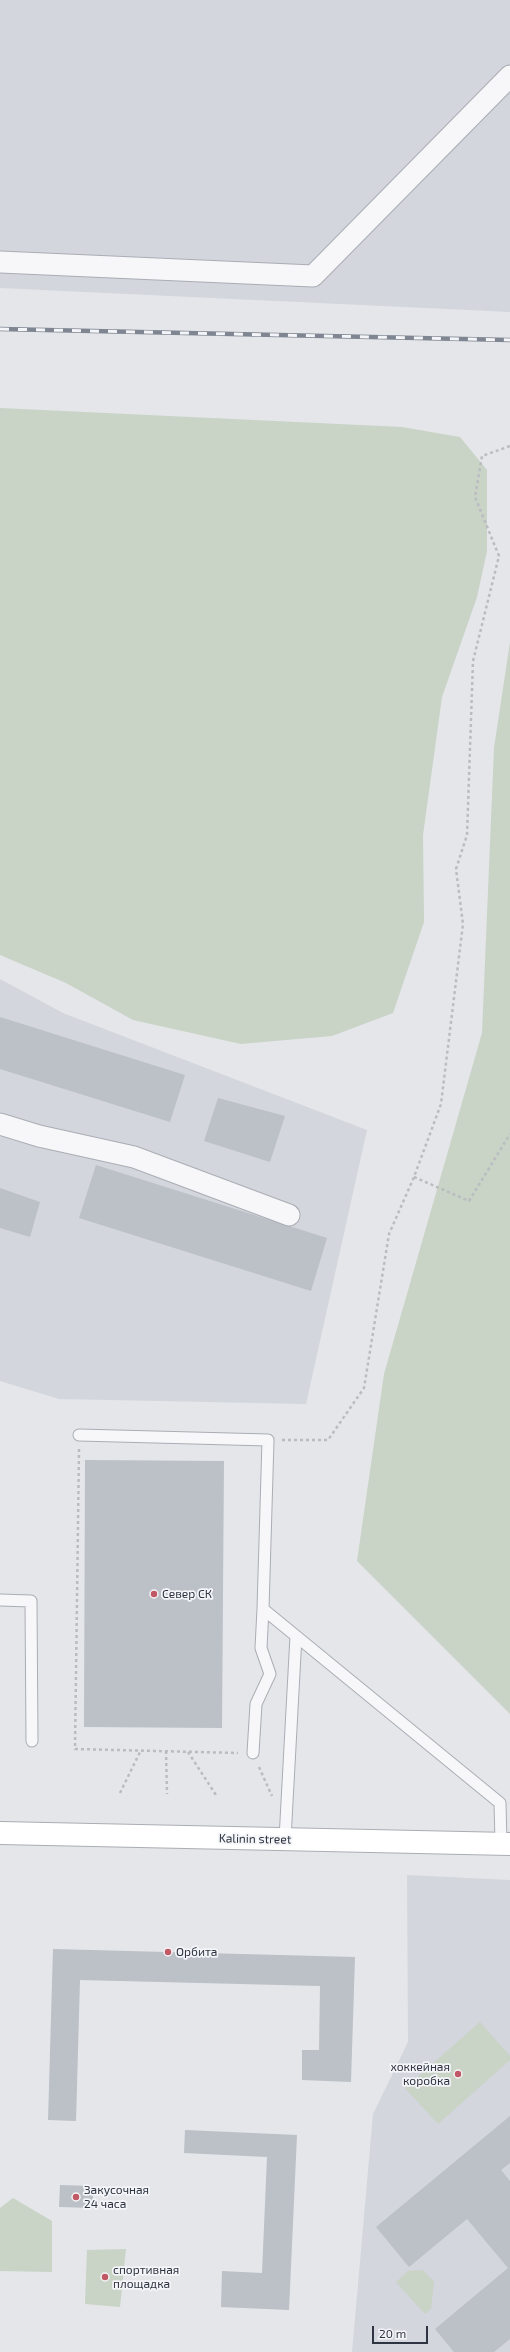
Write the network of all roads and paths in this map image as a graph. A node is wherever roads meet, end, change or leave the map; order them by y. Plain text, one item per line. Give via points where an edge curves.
1 (510, 76) edge
2 (0, 262) edge
3 (510, 446) edge
4 (0, 1124) edge
5 (510, 1134) edge
6 (414, 1177) junction
7 (289, 1215) dead end
8 (79, 1435) joint
9 (268, 1440) junction
10 (0, 1600) edge
11 (264, 1609) junction
12 (296, 1636) junction
13 (32, 1741) dead end
14 (141, 1750) junction
15 (166, 1751) junction
16 (188, 1752) junction
17 (253, 1753) junction
18 (120, 1793) dead end
19 (167, 1794) dead end
20 (216, 1795) dead end
21 (272, 1796) dead end
22 (0, 1833) edge
23 (285, 1839) junction
24 (506, 1843) edge

1 - 2 street via 313,276
3 - 6 path via 482,456 475,497 499,556 473,661 466,835 456,869 463,924 440,1104
4 - 7 street via 39,1136 134,1157
5 - 6 path via 470,1202
6 - 9 path via 389,1234 364,1388 328,1440
8 - 9 lane
8 - 14 path via 75,1749
9 - 11 lane
10 - 13 lane via 31,1601
11 - 12 lane
11 - 17 lane via 260,1648 270,1674 256,1704
12 - 23 lane
12 - 24 lane via 500,1803
14 - 15 path
14 - 18 path
15 - 16 path
15 - 19 path
16 - 17 path
16 - 20 path
17 - 21 path
22 - 23 main road, Kalinin street
23 - 24 main road, Kalinin street

